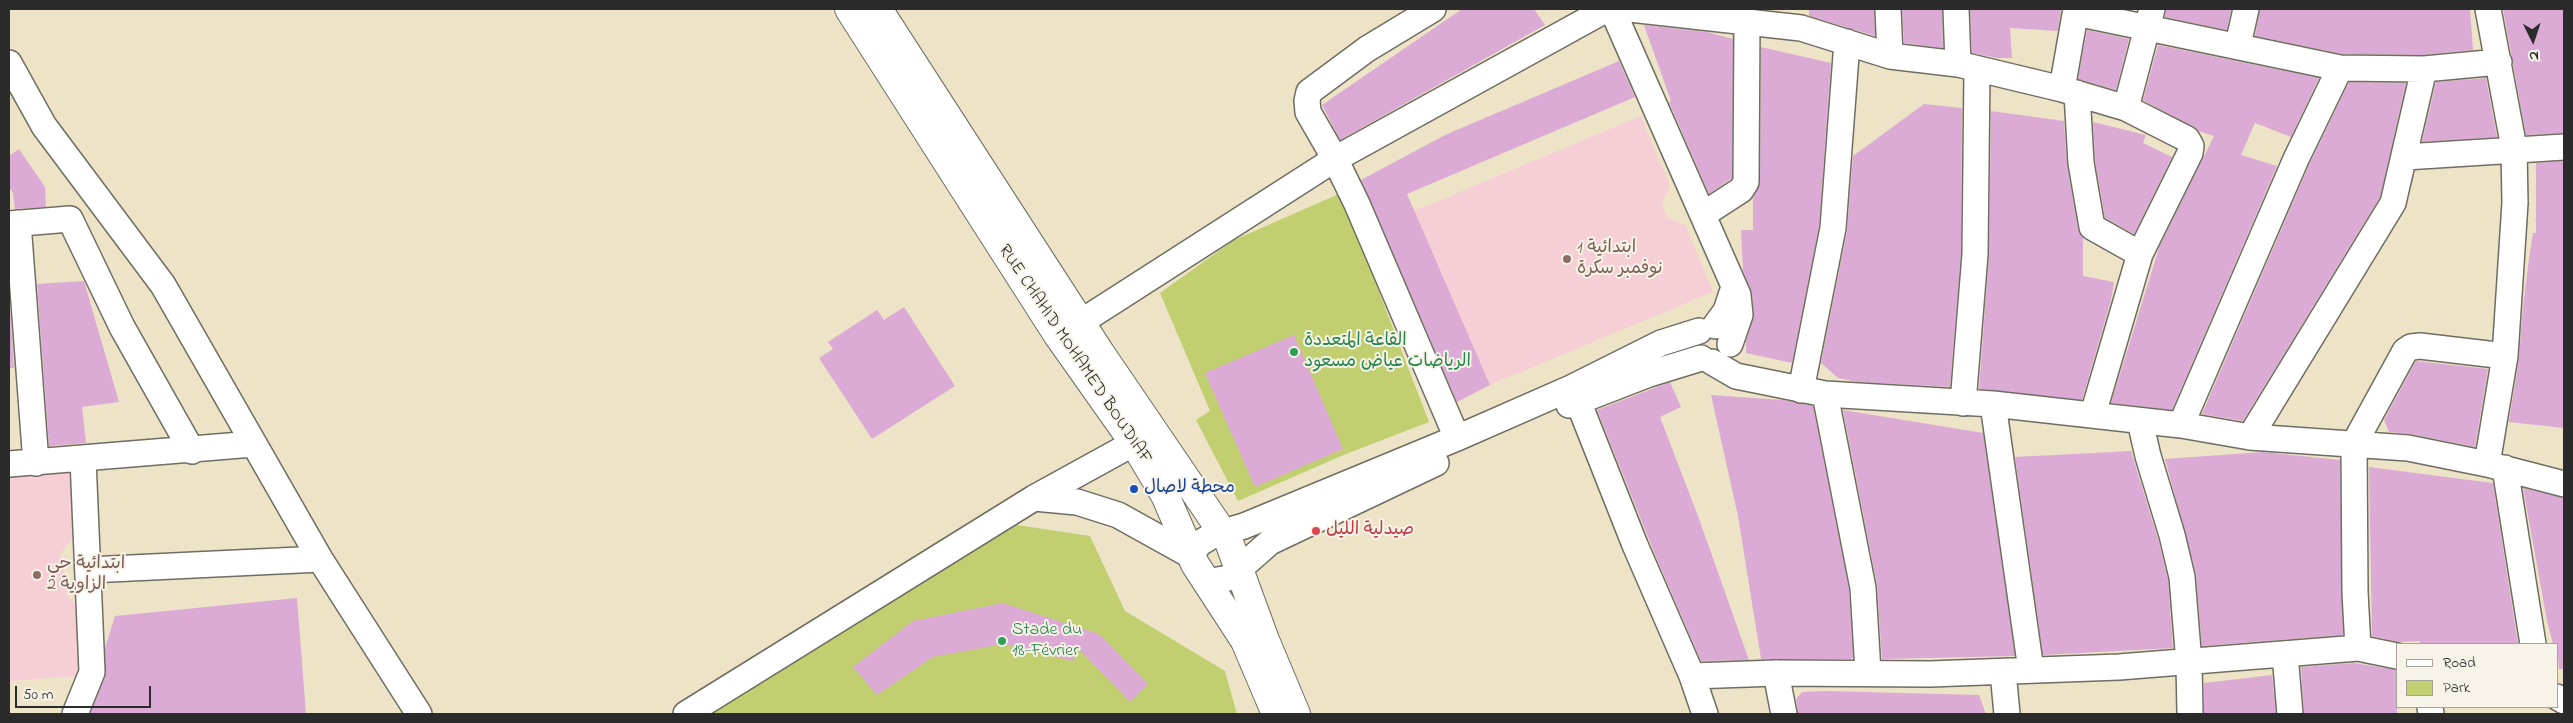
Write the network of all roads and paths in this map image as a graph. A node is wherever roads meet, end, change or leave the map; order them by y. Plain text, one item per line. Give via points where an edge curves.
1 (849, 9) edge
2 (878, 9) edge
3 (1433, 9) edge
4 (1607, 9) edge
5 (1612, 9) edge
6 (1630, 9) edge
7 (1888, 9) edge
8 (1956, 9) edge
9 (2246, 9) edge
10 (2488, 9) edge
11 (2076, 11) edge
12 (1801, 18) edge
13 (2149, 18) edge
14 (1747, 22) junction
15 (1847, 42) junction
16 (2238, 45) junction
17 (1890, 56) junction
18 (2499, 62) junction
19 (9, 63) edge
20 (1967, 67) junction
21 (2340, 68) junction
22 (2424, 69) junction
23 (2070, 91) junction
24 (2126, 108) junction
25 (2564, 146) edge
26 (2514, 148) junction
27 (2405, 157) junction
28 (1335, 159) junction
29 (88, 186) junction
30 (1704, 214) junction
31 (70, 219) junction
32 (13, 223) edge
33 (2140, 254) junction
34 (1081, 322) junction
35 (1715, 345) junction
36 (2505, 356) junction
37 (1813, 392) junction
38 (1578, 401) junction
39 (1963, 403) junction
40 (1993, 404) junction
41 (2093, 414) junction
42 (2140, 421) junction
43 (2181, 425) junction
44 (2250, 437) junction
45 (1457, 438) junction
46 (1134, 442) junction
47 (253, 444) junction
48 (2354, 444) junction
49 (192, 450) junction
50 (83, 459) junction
51 (36, 463) junction
52 (9, 464) edge
53 (2496, 466) junction
54 (2564, 484) edge
55 (1034, 498) junction
56 (1222, 532) junction
57 (1190, 555) junction
58 (320, 559) junction
59 (89, 570) junction
60 (1241, 570) junction
61 (1206, 582) junction
62 (2533, 643) edge
63 (2358, 648) junction
64 (2286, 654) junction
65 (2396, 656) edge
66 (2189, 663) junction
67 (2031, 670) junction
68 (1868, 672) junction
69 (2003, 672) junction
70 (1776, 673) junction
71 (1692, 676) junction
72 (75, 714) edge
73 (419, 714) edge
74 (686, 714) edge
75 (1276, 714) edge
76 (1296, 714) edge
77 (1705, 714) edge
78 (1784, 714) edge
79 (2007, 714) edge
80 (2190, 714) edge
81 (2290, 714) edge

1 - 46 main road, RUE CHAHID MOHAMED BOUDIAF via 1057,334
2 - 34 main road, RUE CHAHID MOHAMED BOUDIAF
3 - 28 street via 1367,49 1309,92 1308,109
4 - 28 street
5 - 30 street
6 - 14 street
7 - 17 street
8 - 20 street
9 - 16 street
10 - 18 street
11 - 13 street
11 - 23 street
12 - 14 street
12 - 15 street
13 - 16 street
13 - 24 street
14 - 30 street via 1746,182 1741,190
15 - 17 street
15 - 37 street via 1833,228
16 - 21 street
17 - 20 street
18 - 22 street
18 - 26 street
19 - 29 street via 44,126
20 - 23 street
20 - 39 street via 1975,254
21 - 22 street
21 - 43 street via 2296,159
22 - 27 street
23 - 24 street
23 - 33 street via 2092,227
24 - 33 street via 2185,137 2191,146
25 - 26 street
26 - 27 street
26 - 36 street via 2515,203
27 - 44 street via 2393,203
28 - 34 street
28 - 45 street
29 - 31 street
29 - 47 street via 163,286
30 - 35 street via 1740,305 1740,315
31 - 32 street
31 - 49 street via 122,327
32 - 51 street
33 - 41 street
34 - 56 main road, RUE CHAHID MOHAMED BOUDIAF
35 - 37 street via 1736,376
35 - 38 street
35 - 45 street via 1661,343 1571,388
36 - 48 street via 2411,347 2405,351
36 - 53 street
37 - 39 street
37 - 68 street via 1863,588
38 - 60 street via 1462,451 1270,542 1259,549
38 - 71 street
39 - 40 street
40 - 41 street
40 - 67 street
41 - 42 street
42 - 43 street
42 - 66 street via 2177,551
43 - 44 street
44 - 48 street
45 - 56 street via 1244,526
46 - 55 street
46 - 57 main road, RUE CHAHID MOHAMED BOUDIAF via 1169,502
47 - 49 street
47 - 58 street
48 - 53 street via 2408,448
48 - 63 street via 2354,592
49 - 50 street
50 - 51 street
50 - 59 street
51 - 52 street
53 - 54 street
53 - 62 street
55 - 57 street via 1077,502 1105,510 1138,524
55 - 74 street
56 - 57 street via 1206,538
56 - 60 main road, RUE CHAHID MOHAMED BOUDIAF
57 - 61 main road, RUE CHAHID MOHAMED BOUDIAF
58 - 59 street
58 - 73 street
59 - 72 street via 92,672
60 - 61 street via 1229,578
60 - 76 main road, RUE CHAHID MOHAMED BOUDIAF
61 - 75 main road, RUE CHAHID MOHAMED BOUDIAF via 1245,641
63 - 64 street
63 - 65 street
64 - 66 street
64 - 81 street
66 - 67 street
66 - 80 street
67 - 69 street
68 - 69 street
68 - 70 street
69 - 79 street
70 - 71 street
70 - 78 street
71 - 77 street

